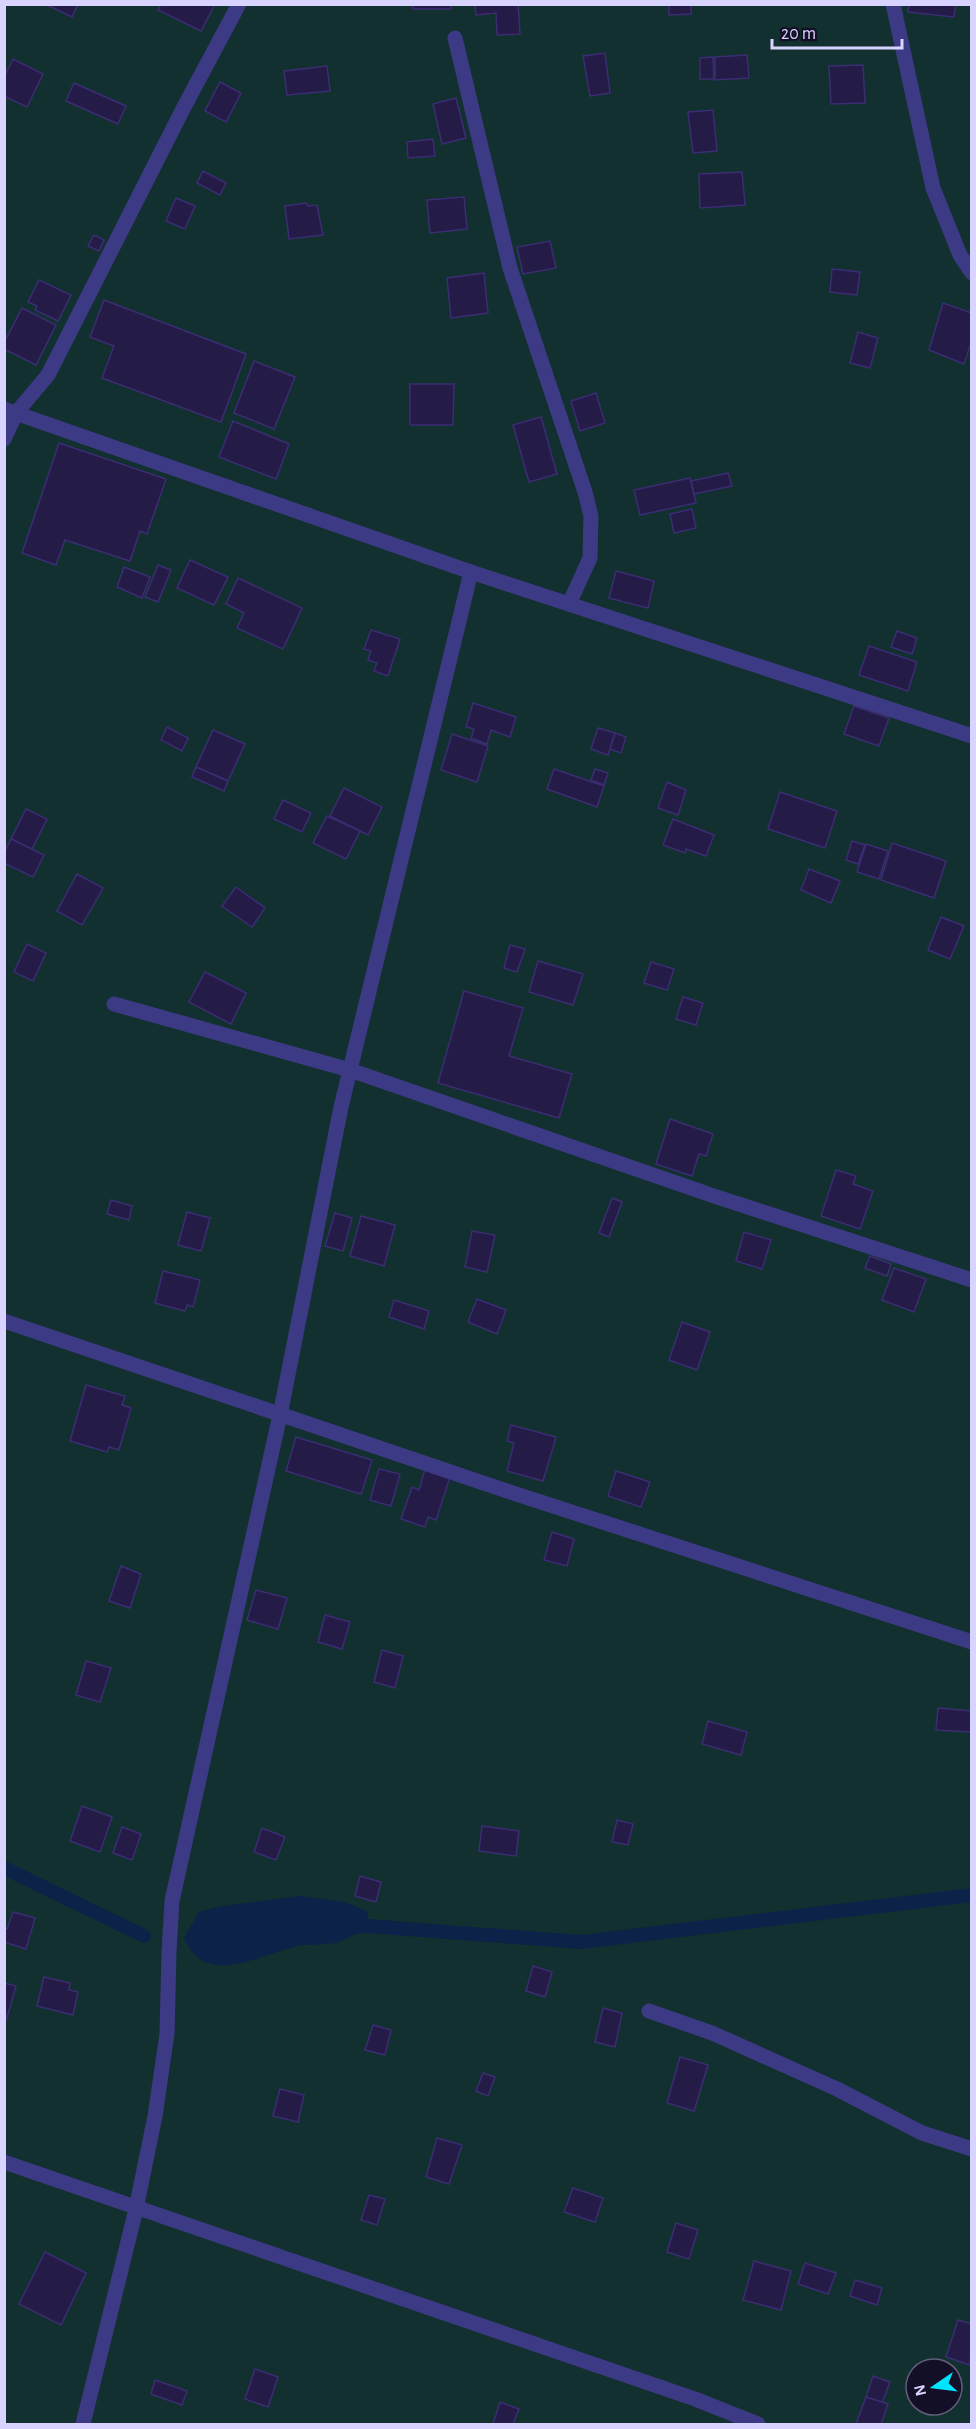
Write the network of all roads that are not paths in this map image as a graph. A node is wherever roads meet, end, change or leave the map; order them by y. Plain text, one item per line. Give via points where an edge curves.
1 (239, 4) edge
2 (893, 4) edge
3 (455, 39) dead end
4 (972, 273) edge
5 (10, 411) edge
6 (4, 439) edge
7 (471, 572) junction
8 (569, 604) junction
9 (972, 736) edge
10 (114, 1004) dead end
11 (350, 1070) junction
12 (972, 1280) edge
13 (4, 1321) edge
14 (280, 1415) junction
15 (972, 1641) edge
16 (649, 2011) dead end
17 (972, 2149) edge
18 (4, 2162) edge
19 (136, 2209) junction
20 (83, 2424) edge
21 (758, 2424) edge

1 - 5 lane via 48,375
2 - 4 lane via 933,188 960,255
3 - 8 lane via 510,268 591,516 590,558
5 - 6 lane
5 - 7 lane
7 - 8 lane
7 - 11 lane
8 - 9 lane
10 - 11 lane
11 - 12 lane
11 - 14 lane
13 - 14 lane
14 - 15 lane
14 - 19 lane via 172,1901 167,2034
16 - 17 lane via 722,2038 837,2089 922,2133
18 - 19 lane
19 - 20 lane
19 - 21 lane

